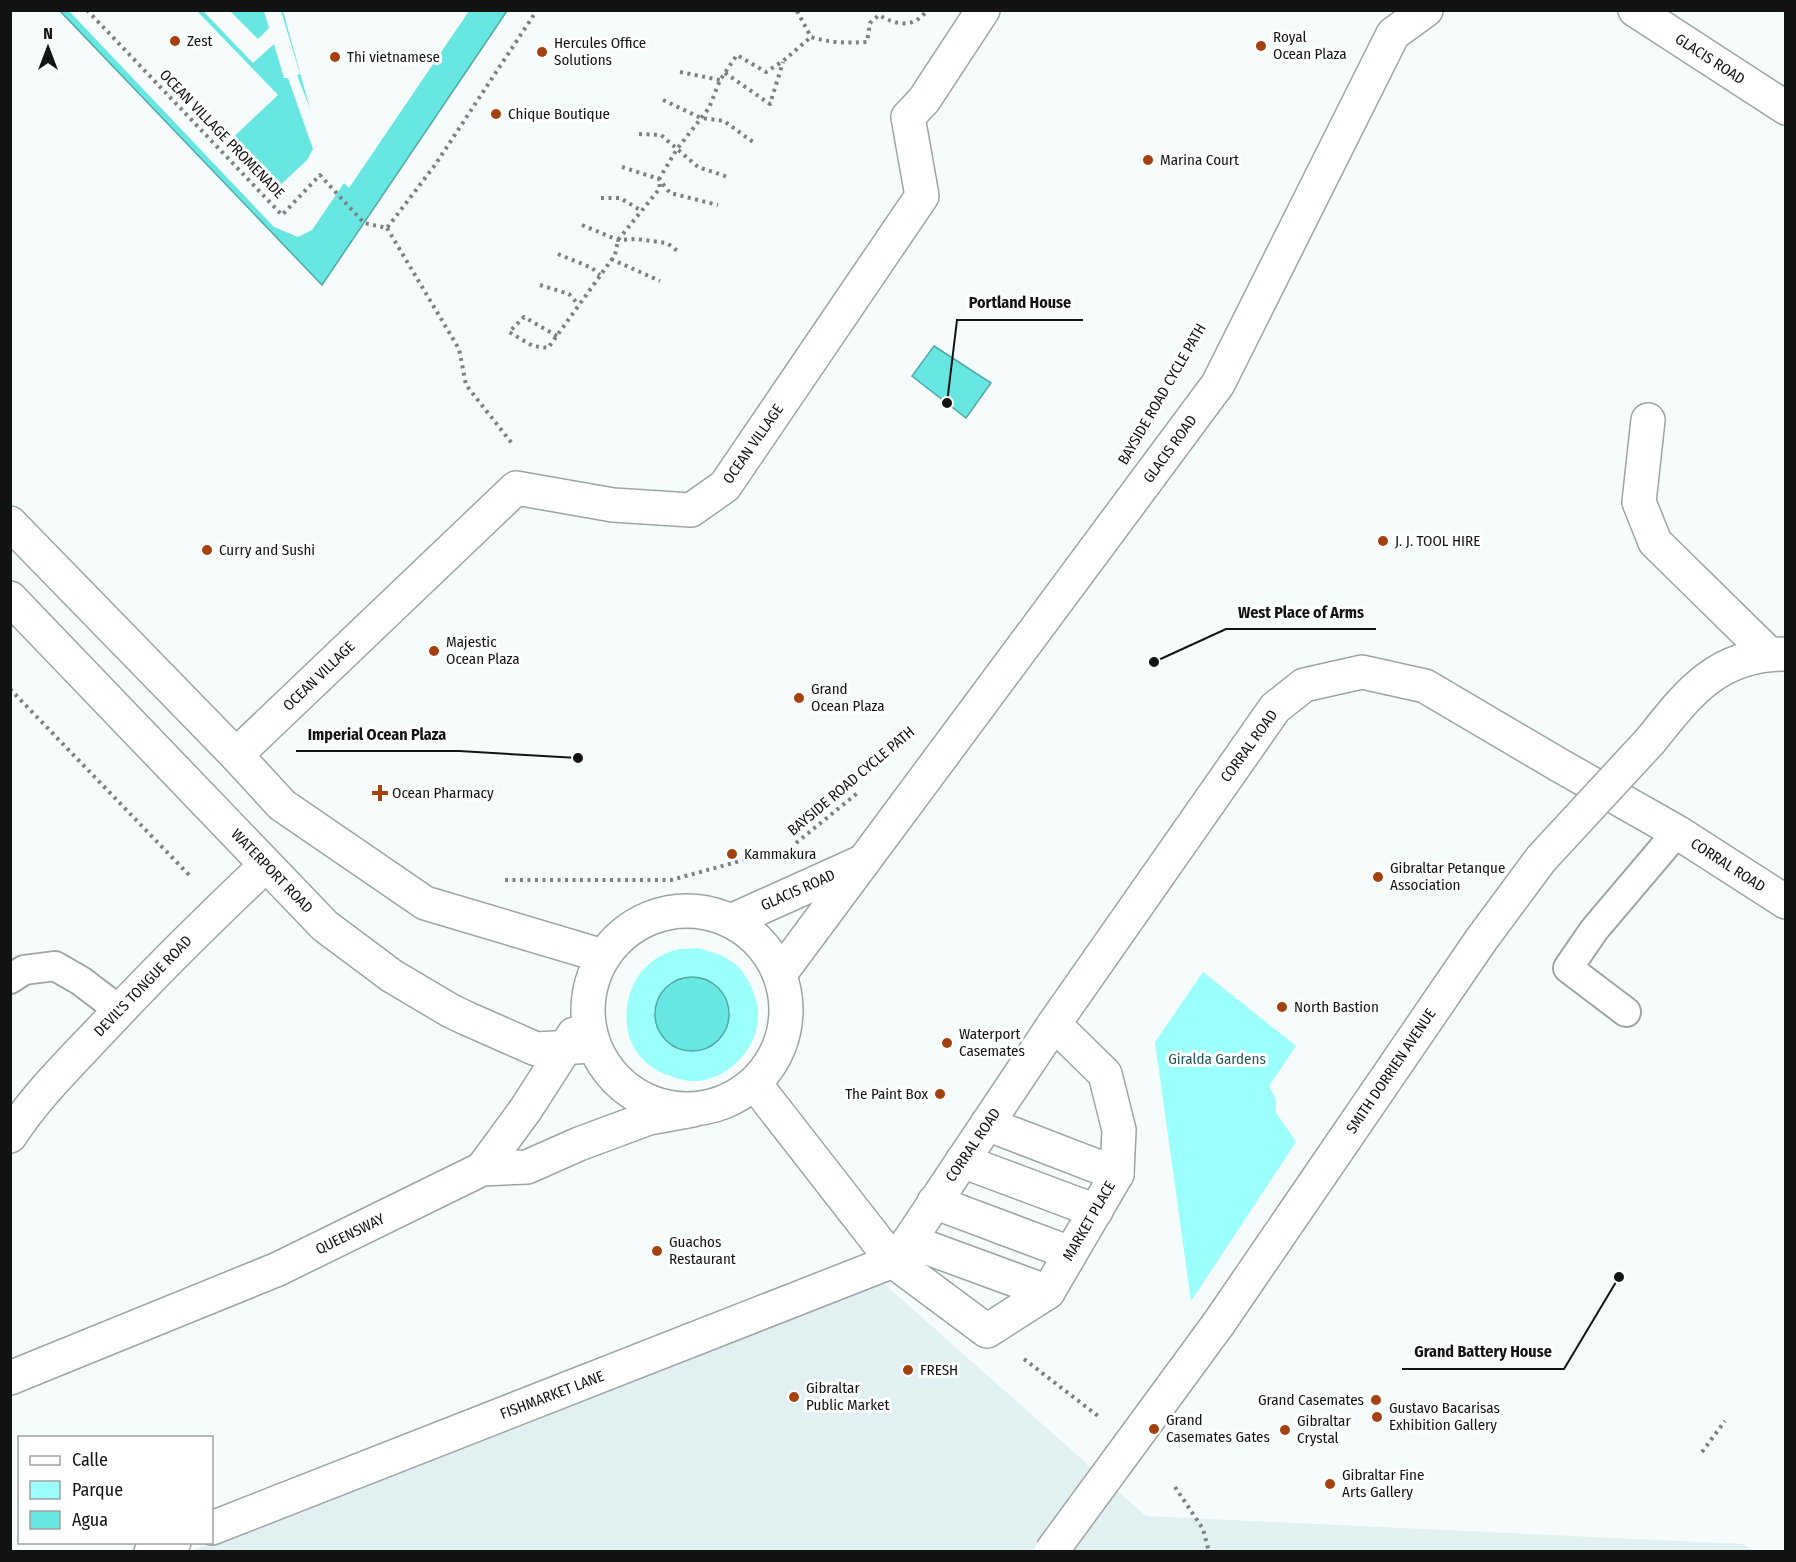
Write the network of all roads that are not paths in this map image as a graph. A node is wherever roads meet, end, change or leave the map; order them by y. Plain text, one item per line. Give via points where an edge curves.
1 (983, 10) edge
2 (1426, 10) edge
3 (1635, 10) edge
4 (1785, 108) edge
5 (1648, 420) dead end
6 (10, 523) edge
7 (10, 598) edge
8 (1777, 654) edge
9 (236, 755) junction
10 (1677, 832) junction
11 (866, 860) junction
12 (266, 865) junction
13 (1785, 902) edge
14 (731, 921) junction
15 (603, 956) junction
16 (780, 974) junction
17 (10, 979) edge
18 (119, 1010) junction
19 (1626, 1012) dead end
20 (1054, 1024) junction
21 (582, 1037) junction
22 (755, 1084) junction
23 (693, 1110) junction
24 (18, 1124) edge
25 (987, 1124) junction
26 (962, 1161) junction
27 (10, 1162) edge
28 (482, 1169) junction
29 (1117, 1174) junction
30 (934, 1203) junction
31 (1096, 1212) junction
32 (901, 1251) junction
33 (1070, 1253) junction
34 (1048, 1292) junction
35 (10, 1378) edge
36 (213, 1528) edge
37 (169, 1544) edge
38 (151, 1551) edge
39 (1051, 1551) edge

1 - 9 street, OCEAN VILLAGE via 924,100 908,117 922,196 725,486 690,510 613,505 516,488
2 - 11 street, GLACIS ROAD via 1393,34 1218,384
3 - 4 street, GLACIS ROAD
5 - 8 street via 1640,502 1655,542
6 - 9 street
7 - 12 street, WATERPORT ROAD
8 - 39 street, SMITH DORRIEN AVENUE, bridge via 1736,662 1705,679 1541,859 1481,940 1219,1323
9 - 15 street via 282,805 425,903
10 - 13 street, CORRAL ROAD
10 - 19 lane via 1594,930 1568,968
10 - 20 street, CORRAL ROAD via 1425,686 1362,672 1304,685 1275,708
11 - 14 street, GLACIS ROAD
11 - 16 street, GLACIS ROAD
12 - 18 street, DEVIL'S TONGUE ROAD
12 - 21 street, WATERPORT ROAD via 325,926 392,976 451,1011 536,1049
14 - 15 street via 703,912 675,912 647,919 622,934
14 - 16 street via 752,934
15 - 21 street via 590,984
16 - 22 street via 787,1003 785,1033 773,1061
17 - 18 lane via 24,970 55,966
18 - 24 street, DEVIL'S TONGUE ROAD
20 - 25 street, CORRAL ROAD
20 - 29 street, MARKET PLACE via 1105,1074 1119,1130
21 - 23 street via 616,1082 651,1104
21 - 28 street
22 - 23 street via 726,1103
22 - 32 street
23 - 28 street, QUEENSWAY via 649,1118 527,1167
24 - 27 street, DEVIL'S TONGUE ROAD
25 - 26 street, CORRAL ROAD
25 - 29 street
26 - 30 street, CORRAL ROAD
26 - 31 street
28 - 35 street, QUEENSWAY via 278,1269
29 - 31 street, MARKET PLACE
30 - 32 street, CORRAL ROAD
30 - 33 street
31 - 33 street, MARKET PLACE
32 - 34 street
32 - 34 street, MARKET PLACE via 987,1331
32 - 36 street, FISHMARKET LANE
33 - 34 street, MARKET PLACE
37 - 38 street

